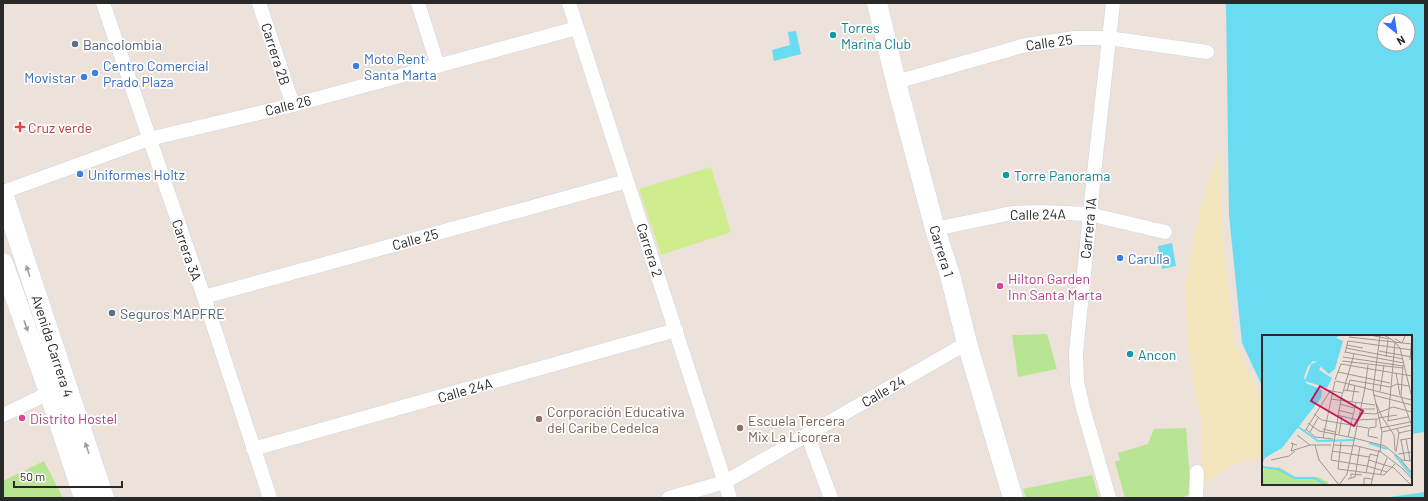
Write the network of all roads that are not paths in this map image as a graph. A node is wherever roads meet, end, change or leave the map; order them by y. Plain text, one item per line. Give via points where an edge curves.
1 (103, 3) edge
2 (259, 3) edge
3 (418, 3) edge
4 (569, 3) edge
5 (877, 3) edge
6 (1113, 3) edge
7 (577, 28) junction
8 (1108, 38) junction
9 (1207, 52) dead end
10 (438, 66) junction
11 (896, 82) junction
12 (293, 105) junction
13 (149, 139) junction
14 (627, 181) junction
15 (3, 193) edge
16 (1089, 214) junction
17 (935, 229) junction
18 (1165, 232) dead end
19 (3, 263) edge
20 (204, 297) junction
21 (676, 330) junction
22 (967, 343) junction
23 (58, 388) junction
24 (3, 415) edge
25 (807, 434) junction
26 (254, 450) junction
27 (1197, 472) dead end
28 (725, 482) junction
29 (84, 498) edge
30 (104, 498) edge
31 (270, 498) edge
32 (669, 498) edge
33 (730, 498) edge
34 (830, 498) edge
35 (1014, 498) edge
36 (1109, 498) edge
37 (1196, 498) edge

1 - 13 street, Carrera 3A
2 - 12 street, Carrera 2B
3 - 10 street
4 - 7 street, Carrera 2
5 - 11 main road, Carrera 1
6 - 8 street, Carrera 1A
7 - 10 street, Calle 26
7 - 14 street, Carrera 2
8 - 9 street, Calle 25
8 - 11 street, Calle 25 via 1075,38 1026,45
8 - 16 street, Carrera 1A
10 - 12 street, Calle 26
11 - 17 main road, Carrera 1
12 - 13 street, Calle 26
13 - 15 street, Calle 26
13 - 20 street, Carrera 3A
14 - 20 street, Calle 25
14 - 21 street, Carrera 2
23 -> 15 main road, Avenida Carrera 4
16 - 17 street, Calle 24A via 1012,213
16 - 18 street, Calle 24A
16 - 36 street, Carrera 1A via 1076,352 1077,382
17 - 22 main road, Carrera 1 via 950,275
19 -> 23 main road, Avenida Carrera 4
20 - 26 street, Carrera 3A
21 - 26 street, Calle 24A
21 - 28 street, Carrera 2
22 - 25 street, Calle 24
22 - 35 main road, Carrera 1
23 - 24 street
23 - 29 main road, Avenida Carrera 4
30 -> 23 main road, Avenida Carrera 4
25 - 28 street, Calle 24
25 - 34 street
26 - 31 street, Carrera 3A
27 - 37 street
28 - 32 street, Calle 24
28 - 33 street, Carrera 2

